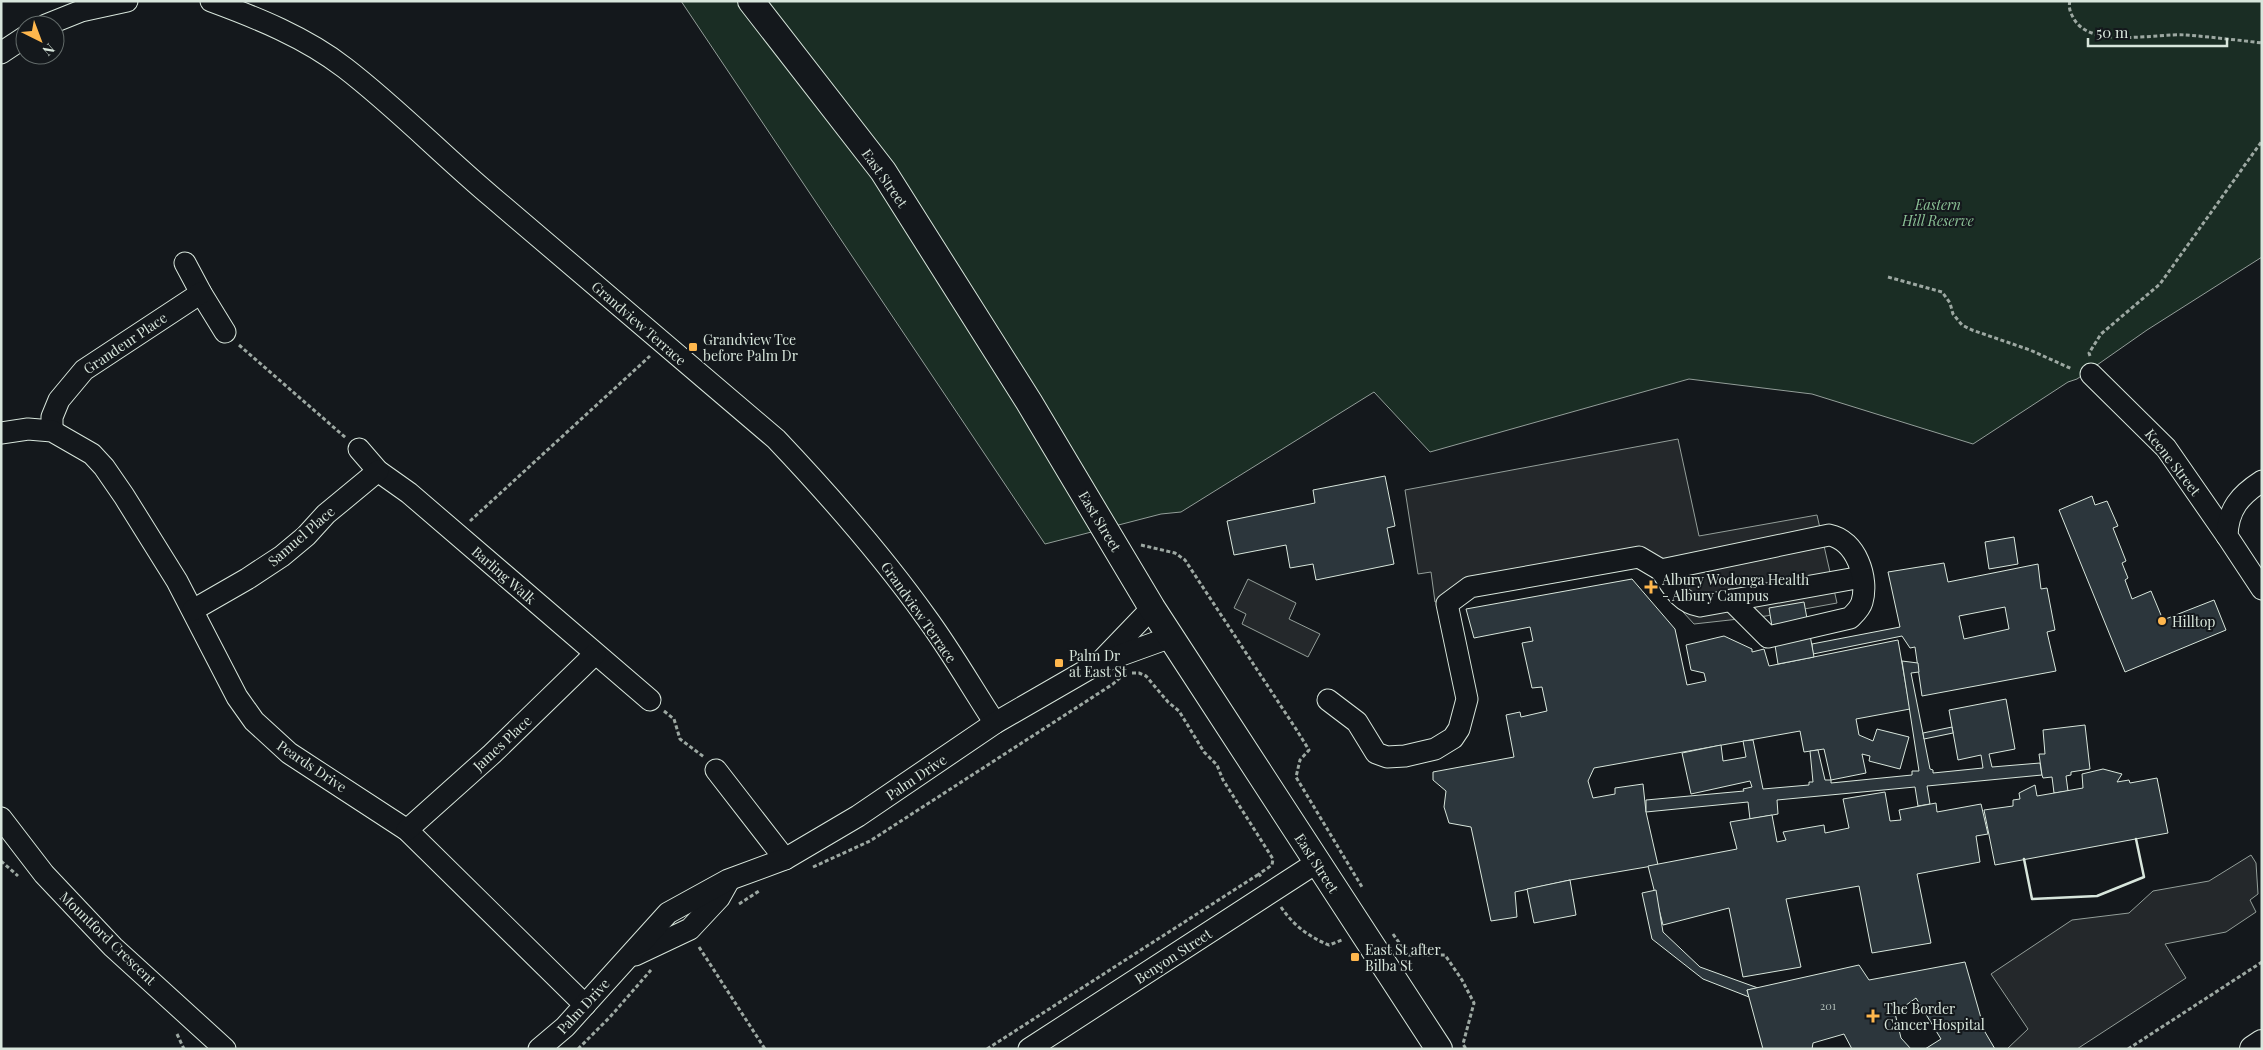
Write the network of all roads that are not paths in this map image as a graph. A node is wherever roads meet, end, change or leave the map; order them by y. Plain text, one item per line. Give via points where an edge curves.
1 (127, 1) edge
2 (210, 1) edge
3 (750, 1) edge
4 (65, 17) edge
5 (15, 44) edge
6 (1, 53) edge
7 (185, 263) dead end
8 (200, 293) junction
9 (225, 332) road end
10 (2091, 374) road end
11 (52, 431) junction
12 (1, 433) edge
13 (359, 449) road end
14 (378, 471) junction
15 (2262, 481) edge
16 (2227, 530) junction
17 (1668, 568) junction
18 (1862, 577) junction
19 (2262, 589) edge
20 (1731, 600) junction
21 (1152, 608) junction
22 (193, 610) junction
23 (1171, 637) junction
24 (595, 654) junction
25 (1099, 663) junction
26 (650, 700) road end
27 (1328, 700) dead end
28 (995, 723) junction
29 (716, 770) road end
30 (3, 830) edge
31 (407, 830) junction
32 (785, 859) junction
33 (1316, 863) junction
34 (585, 1005) junction
35 (2262, 1043) edge
36 (219, 1047) edge
37 (539, 1049) edge
38 (1029, 1049) edge
39 (1439, 1049) edge
40 (2253, 1049) edge

1 - 4 street
2 - 28 street, Grandview Terrace via 254,16 301,39 344,67 776,440 891,570 922,611
3 - 21 main road, East Street via 883,171 1029,402
5 - 6 street
7 - 8 street
8 - 9 street
8 - 11 street, Grandeur Place via 84,370 58,400 52,417
10 - 16 street, Keene Street via 2166,448
11 - 12 street, Peards Drive via 28,429
11 - 22 street, Peards Drive via 92,454 104,467
13 - 14 street, Barling Walk
14 - 22 street, Samuel Place via 282,556
14 - 24 street, Barling Walk via 409,493
15 - 16 street via 2247,490 2233,506
16 - 19 street, Keene Street
17 - 18 street via 1829,535 1838,537 1854,551
17 - 20 street via 1679,596 1690,604 1700,606
17 - 27 street via 1639,557 1470,587 1447,604 1467,699 1464,716 1453,738 1435,749 1405,756 1387,757 1376,753 1356,722
18 - 20 street
18 - 20 street via 1862,602 1850,618 1768,637
21 - 23 main road, East Street
21 - 25 street, Palm Drive
22 - 31 street, Peards Drive via 236,697 262,730 289,753
23 - 25 street, Palm Drive
23 - 33 main road, East Street
24 - 26 street, Barling Walk
24 - 31 street, James Place via 492,754
25 - 28 street, Palm Drive
28 - 32 street, Palm Drive via 858,816
29 - 32 street
30 - 36 street, Mountford Crescent via 113,947
31 - 34 street, Peards Drive
32 - 34 street, Palm Drive via 728,880 668,913
33 - 38 street, Benyon Street
33 - 39 main road, East Street
34 - 37 street, Palm Drive
35 - 40 main road

